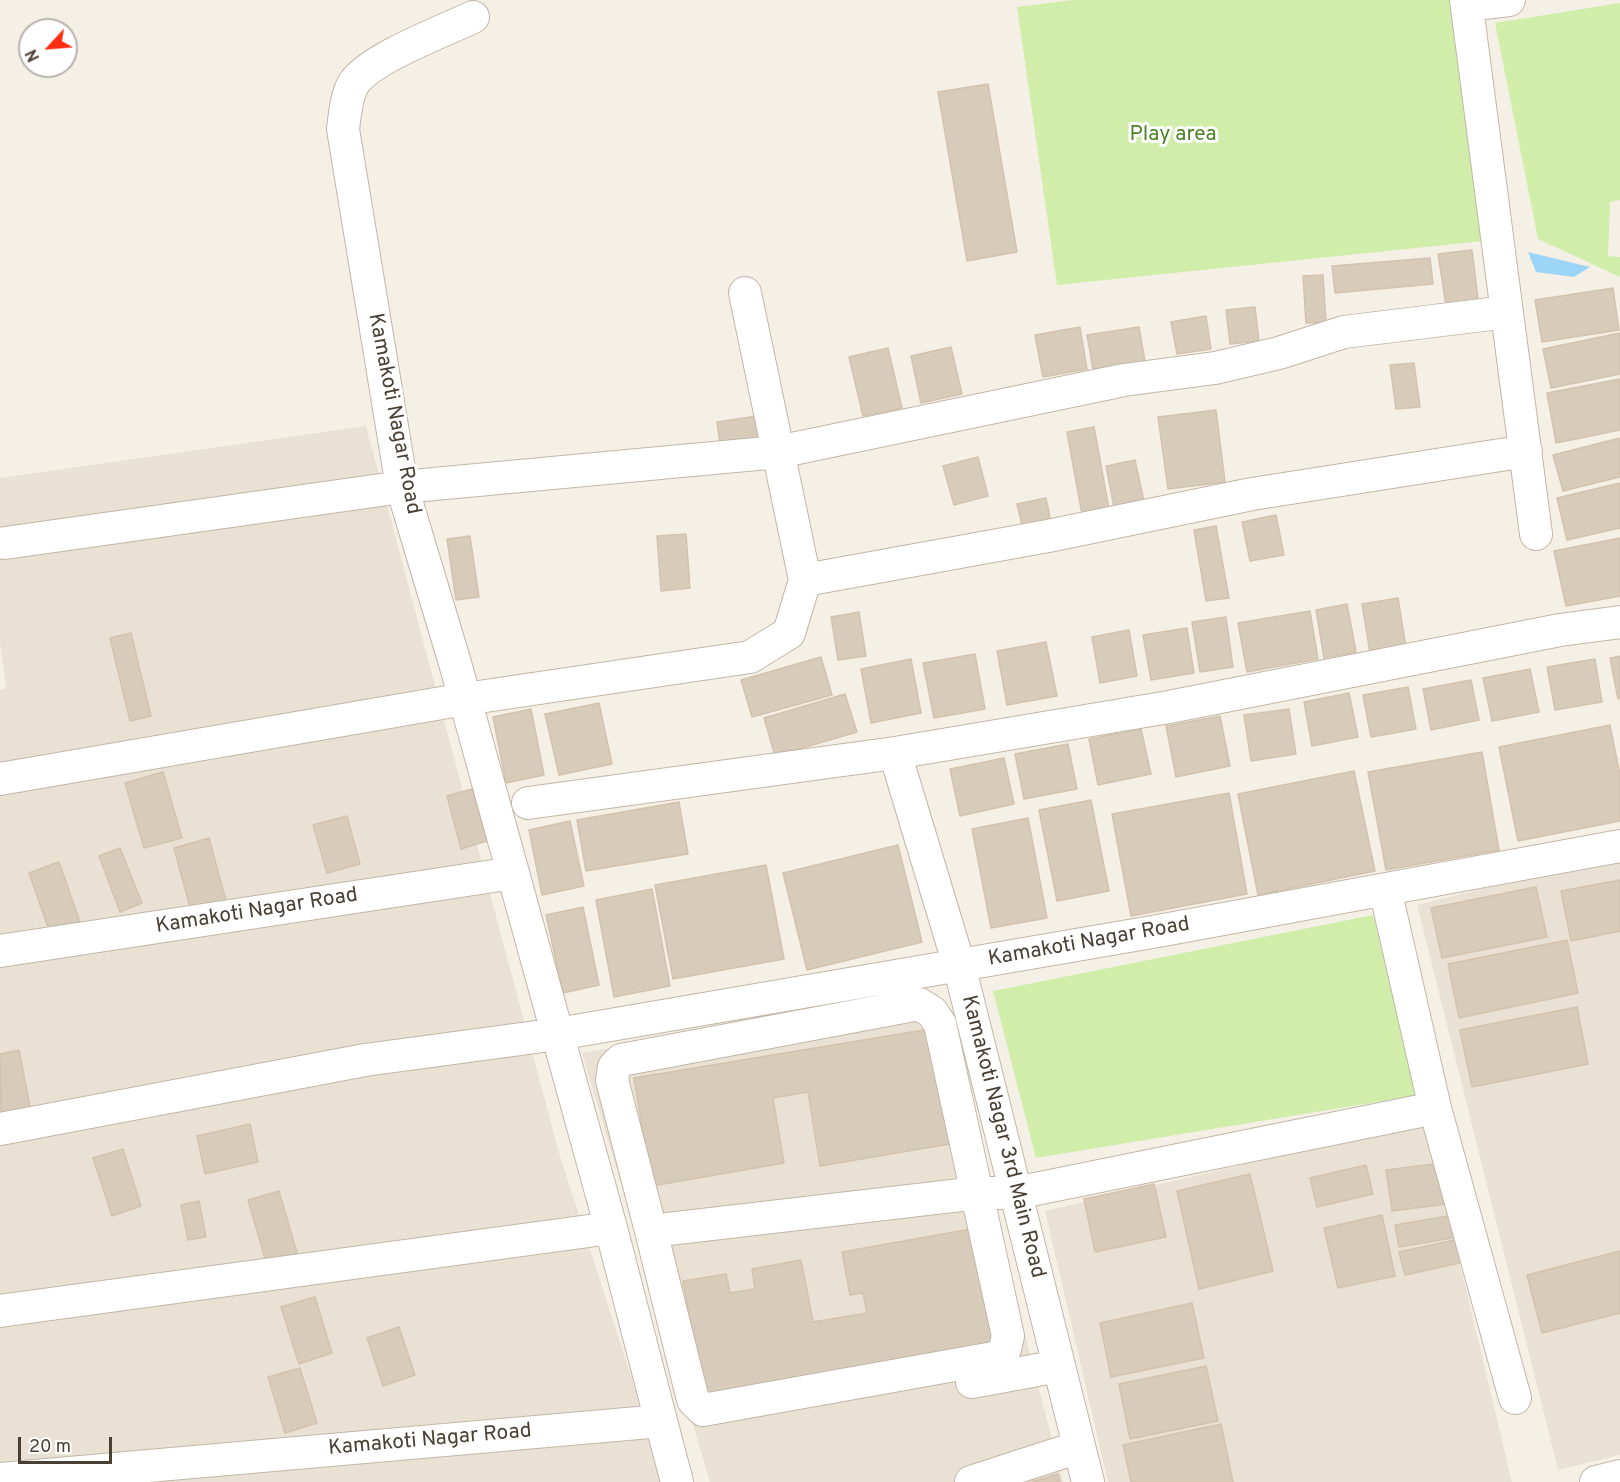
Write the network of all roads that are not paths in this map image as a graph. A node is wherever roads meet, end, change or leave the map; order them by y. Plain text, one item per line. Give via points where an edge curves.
1 (1509, 0) edge
2 (1466, 2) edge
3 (473, 17) dead end
4 (745, 293) dead end
5 (1507, 312) junction
6 (1526, 451) junction
7 (778, 452) junction
8 (402, 487) junction
9 (1536, 534) dead end
10 (5, 543) dead end
11 (805, 580) junction
12 (1620, 622) edge
13 (465, 699) junction
14 (895, 753) junction
15 (0, 779) edge
16 (528, 803) dead end
17 (1620, 846) edge
18 (513, 873) junction
19 (1384, 889) junction
20 (0, 951) edge
21 (959, 966) junction
22 (558, 1034) junction
23 (1435, 1108) junction
24 (0, 1129) edge
25 (1016, 1193) junction
26 (978, 1194) junction
27 (611, 1228) junction
28 (651, 1231) junction
29 (0, 1311) edge
30 (1059, 1366) junction
31 (1515, 1398) dead end
32 (661, 1420) junction
33 (729, 1426) dead end
34 (1079, 1447) junction
35 (1620, 1476) edge
36 (0, 1479) edge
37 (677, 1482) edge
38 (971, 1482) edge
39 (1088, 1482) edge
40 (1596, 1482) edge

1 - 2 street
2 - 5 street
3 - 8 street, Kamakoti Nagar Road via 371,66 354,83 346,106 343,129
4 - 7 street
5 - 6 street
5 - 7 street via 1344,332 1215,368 1124,380
6 - 9 street
6 - 11 street via 1252,494
7 - 8 street
7 - 11 street
8 - 10 street
8 - 13 street, Kamakoti Nagar Road
11 - 13 street via 789,633 750,657
12 - 14 street via 1560,630 1169,707
13 - 15 street
13 - 18 street, Kamakoti Nagar Road
14 - 16 street
14 - 21 street, Kamakoti Nagar 3rd Main Road
17 - 19 street, Kamakoti Nagar Road
18 - 20 street, Kamakoti Nagar Road
18 - 22 street, Kamakoti Nagar Road
19 - 21 street, Kamakoti Nagar Road
19 - 23 street
21 - 22 street, Kamakoti Nagar Road
21 - 25 street, Kamakoti Nagar 3rd Main Road
22 - 24 street, Kamakoti Nagar Road via 365,1060
22 - 27 street, Kamakoti Nagar Road
23 - 25 street
23 - 31 street
25 - 26 street
25 - 30 street, Kamakoti Nagar 3rd Main Road
26 - 28 street
26 - 28 street via 1008,1336 999,1357 703,1410 693,1400
26 - 28 street via 940,1024 932,1012 919,1004 621,1060 614,1067 612,1080
27 - 29 street
27 - 32 street, Kamakoti Nagar Road
30 - 33 street
30 - 34 street, Kamakoti Nagar 3rd Main Road
32 - 36 street, Kamakoti Nagar Road
32 - 37 street
34 - 38 street
34 - 39 street, Kamakoti Nagar 3rd Main Road
35 - 40 street

